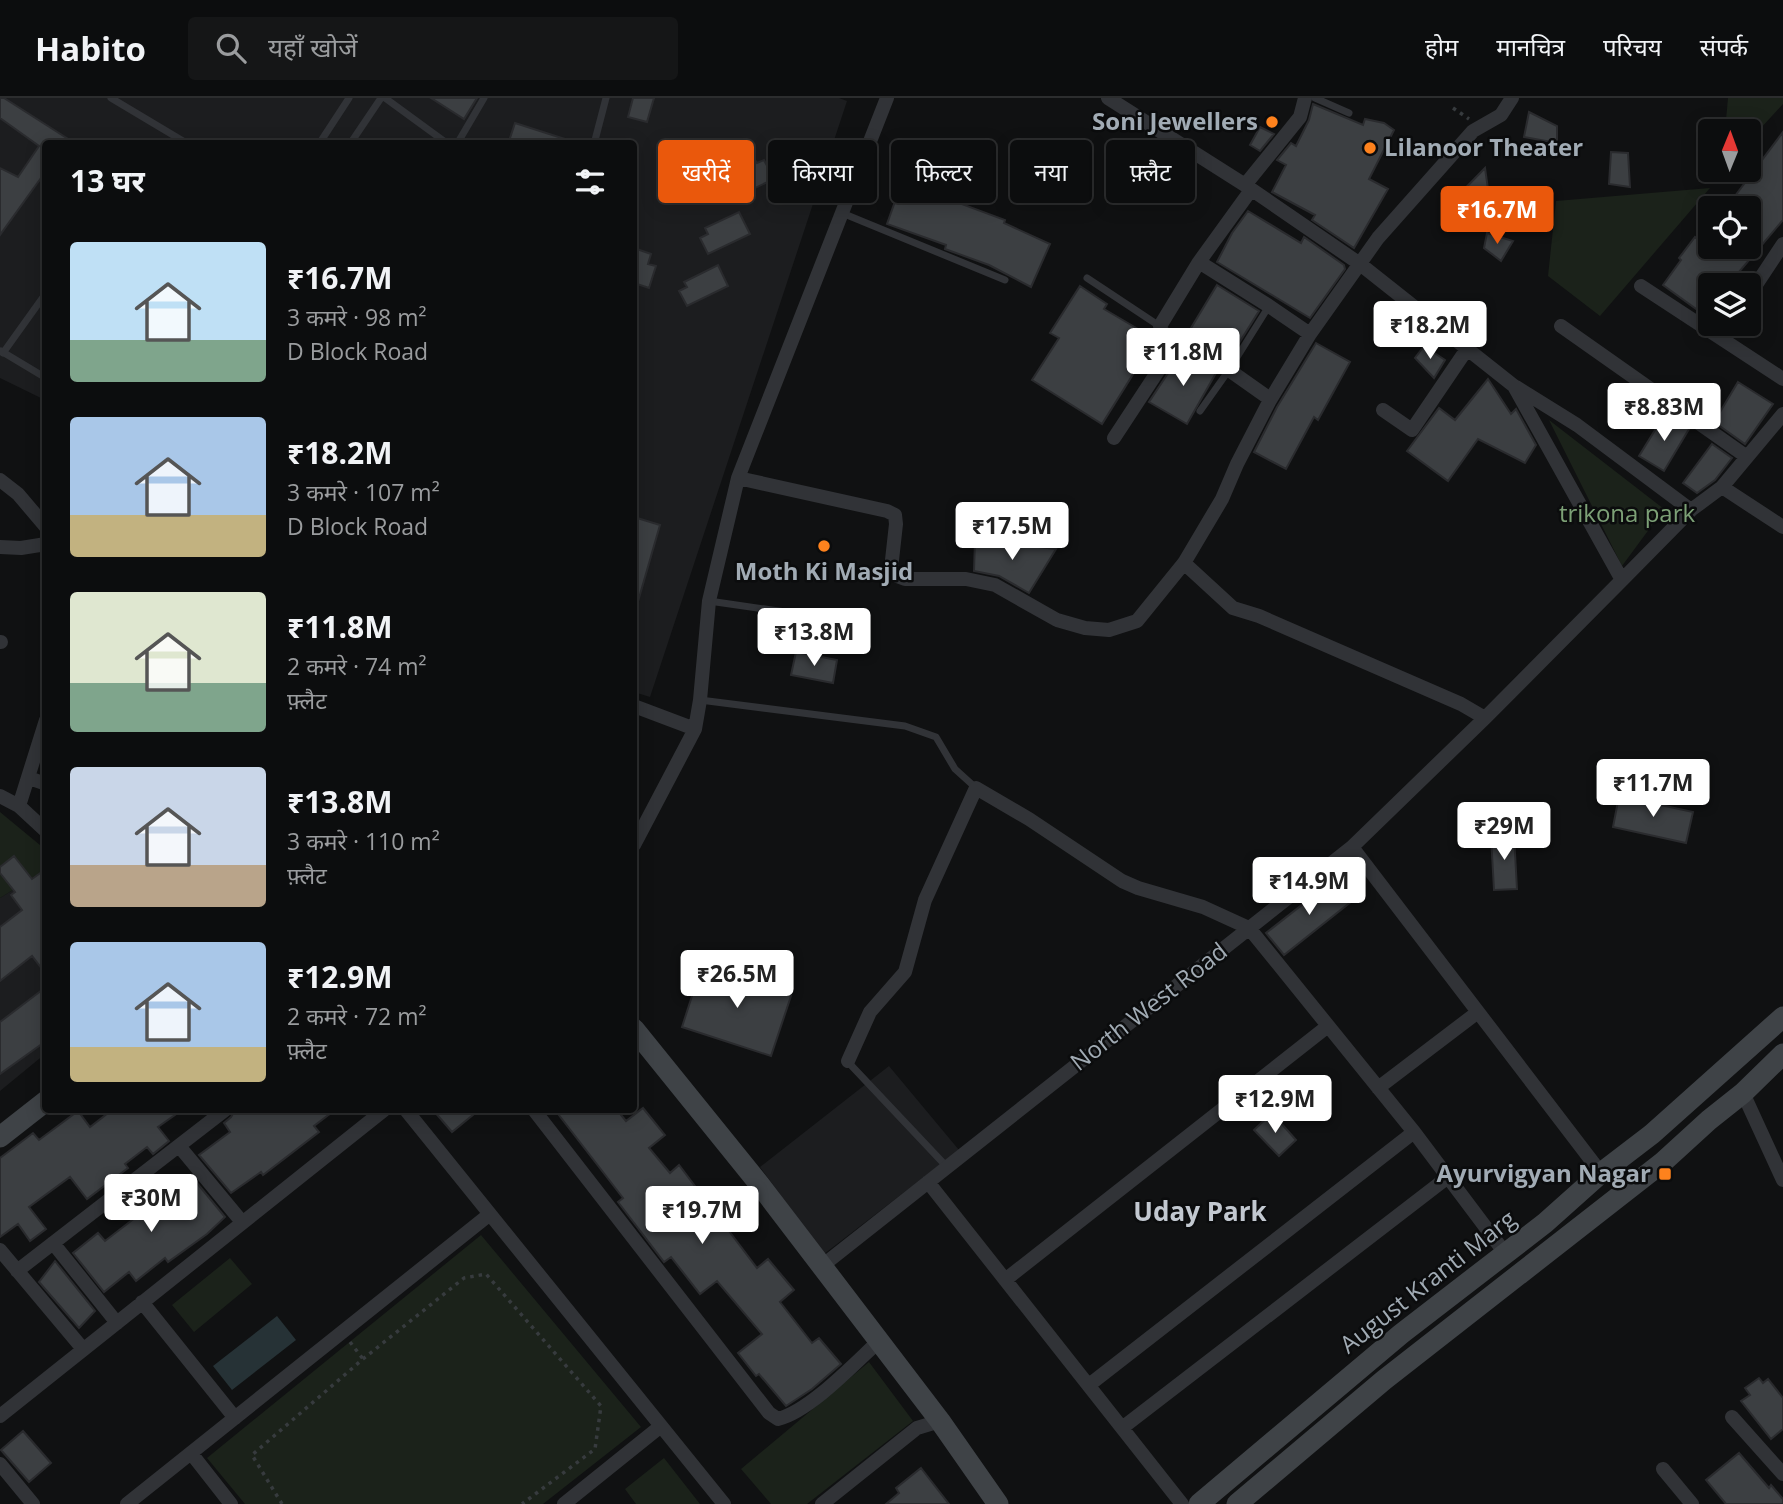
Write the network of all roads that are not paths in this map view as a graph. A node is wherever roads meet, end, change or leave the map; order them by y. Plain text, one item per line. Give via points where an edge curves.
1 (111, 98) edge
2 (349, 98) edge
3 (383, 98) edge
4 (484, 98) edge
5 (606, 98) edge
6 (887, 98) edge
7 (1108, 98) edge
8 (1305, 98) edge
9 (1315, 98) edge
10 (1512, 98) edge
11 (1349, 113) dead end
12 (181, 140) edge
13 (322, 140) edge
14 (353, 140) edge
15 (442, 140) edge
16 (459, 140) edge
17 (595, 140) edge
18 (1248, 187) junction
19 (841, 213) junction
20 (1783, 244) edge
21 (1199, 262) junction
22 (1360, 264) junction
23 (1761, 277) edge
24 (1087, 278) dead end
25 (1005, 280) dead end
26 (1641, 286) dead end
27 (42, 298) edge
28 (1269, 306) junction
29 (1160, 326) junction
30 (1561, 326) dead end
31 (1310, 334) junction
32 (1722, 337) joint
33 (1179, 339) junction
34 (1466, 349) junction
35 (2, 351) edge
36 (1229, 370) junction
37 (42, 376) edge
38 (1783, 379) edge
39 (1514, 386) junction
40 (1270, 399) junction
41 (1382, 410) dead end
42 (1200, 411) dead end
43 (1783, 414) edge
44 (1114, 438) dead end
45 (1747, 457) junction
46 (738, 478) junction
47 (0, 480) edge
48 (1722, 488) junction
49 (1691, 510) junction
50 (42, 522) edge
51 (1783, 527) edge
52 (42, 545) edge
53 (0, 547) edge
54 (1184, 563) junction
55 (1622, 580) junction
56 (709, 601) junction
57 (806, 615) dead end
58 (700, 700) junction
59 (637, 707) edge
60 (1485, 718) junction
61 (695, 729) junction
62 (42, 734) edge
63 (29, 778) junction
64 (42, 783) edge
65 (976, 788) junction
66 (0, 796) edge
67 (19, 806) junction
68 (42, 827) edge
69 (637, 839) edge
70 (1352, 847) junction
71 (1249, 928) junction
72 (1478, 1012) junction
73 (1783, 1017) edge
74 (1328, 1026) junction
75 (637, 1033) edge
76 (1783, 1054) edge
77 (848, 1061) joint
78 (1378, 1088) junction
79 (1743, 1093) junction
80 (42, 1104) edge
81 (221, 1113) edge
82 (380, 1113) edge
83 (408, 1113) edge
84 (536, 1113) edge
85 (1414, 1132) junction
86 (0, 1136) edge
87 (179, 1146) junction
88 (947, 1167) junction
89 (1601, 1173) junction
90 (1448, 1177) junction
91 (1783, 1180) edge
92 (928, 1182) junction
93 (490, 1214) junction
94 (242, 1222) junction
95 (53, 1243) junction
96 (0, 1250) edge
97 (1505, 1253) junction
98 (822, 1266) junction
99 (17, 1271) junction
100 (1005, 1280) junction
101 (142, 1302) junction
102 (117, 1323) junction
103 (879, 1341) junction
104 (83, 1349) junction
105 (1088, 1385) junction
106 (0, 1416) edge
107 (1732, 1417) dead end
108 (235, 1418) junction
109 (940, 1420) junction
110 (662, 1426) junction
111 (1122, 1428) junction
112 (191, 1453) junction
113 (0, 1464) edge
114 (1663, 1469) dead end
115 (1783, 1474) edge
116 (32, 1504) edge
117 (127, 1504) edge
118 (232, 1504) edge
119 (564, 1504) edge
120 (724, 1504) edge
121 (822, 1504) edge
122 (998, 1504) edge
123 (1182, 1504) edge
124 (1199, 1504) edge
125 (1237, 1504) edge
126 (1692, 1504) edge

1 - 12 lane
2 - 13 lane
3 - 14 lane
3 - 15 lane
4 - 16 lane
5 - 17 lane
6 - 19 street
7 - 18 street
8 - 18 street via 1300,117
9 - 11 lane
10 - 22 street via 1501,115 1473,131
18 - 21 street
18 - 22 street
19 - 25 lane
19 - 46 street
20 - 23 street
21 - 28 street
21 - 29 street
22 - 31 street
22 - 34 street
24 - 29 lane
26 - 32 street
27 - 35 lane
28 - 31 street
28 - 36 lane
29 - 33 lane
30 - 45 street
31 - 40 street
32 - 38 street
33 - 36 street
33 - 44 street
34 - 39 street
34 - 41 street via 1412,430
35 - 37 lane
36 - 40 street
36 - 42 lane
39 - 49 street via 1577,425
39 - 55 street
40 - 54 street via 1222,499
43 - 45 street, North West Road
45 - 48 street, North West Road
46 - 54 street via 887,511 895,515 891,569 897,576 995,585 1071,625 1109,630 1137,621
46 - 56 street
47 - 50 street
48 - 49 street, North West Road
48 - 51 street
49 - 55 street, North West Road
52 - 53 street
54 - 60 street via 1233,608
55 - 60 street, North West Road
56 - 57 lane
56 - 58 street
58 - 61 street
58 - 65 lane via 905,726 927,733 936,737 955,769
59 - 61 street
60 - 70 street, North West Road
61 - 69 street
62 - 63 street
63 - 64 street
63 - 67 street
65 - 71 street via 1122,881 1203,906
65 - 77 street via 925,900 905,972 870,1012
66 - 67 street
67 - 68 street
70 - 71 street, North West Road
70 - 72 street
71 - 74 street
71 - 88 street, North West Road
72 - 78 street
72 - 89 street
73 - 89 main road, August Kranti Marg via 1653,1135
74 - 78 street
74 - 100 street
75 - 98 main road
76 - 79 main road, August Kranti Marg
77 - 88 lane
78 - 85 street
79 - 91 street
79 - 125 main road, August Kranti Marg via 1384,1380
80 - 86 main road
81 - 87 street
82 - 94 street
83 - 93 street
84 - 103 street via 778,1419 790,1416
85 - 90 street
85 - 105 street
87 - 94 street
87 - 95 street
88 - 92 street, North West Road
89 - 97 main road, August Kranti Marg
90 - 97 street
90 - 111 street
92 - 98 street, North West Road
92 - 100 street
93 - 108 street
93 - 110 street
94 - 101 street
95 - 99 street
95 - 102 street
96 - 99 street
97 - 124 main road, August Kranti Marg
98 - 103 main road
99 - 104 street
100 - 105 street
101 - 102 street
101 - 108 street
102 - 104 street
103 - 109 main road
104 - 106 street
105 - 111 street
107 - 115 street
108 - 112 street
109 - 121 street via 917,1428
109 - 122 main road
110 - 119 street
110 - 120 street
111 - 123 street
112 - 117 street
112 - 118 street
113 - 116 street
114 - 126 street

